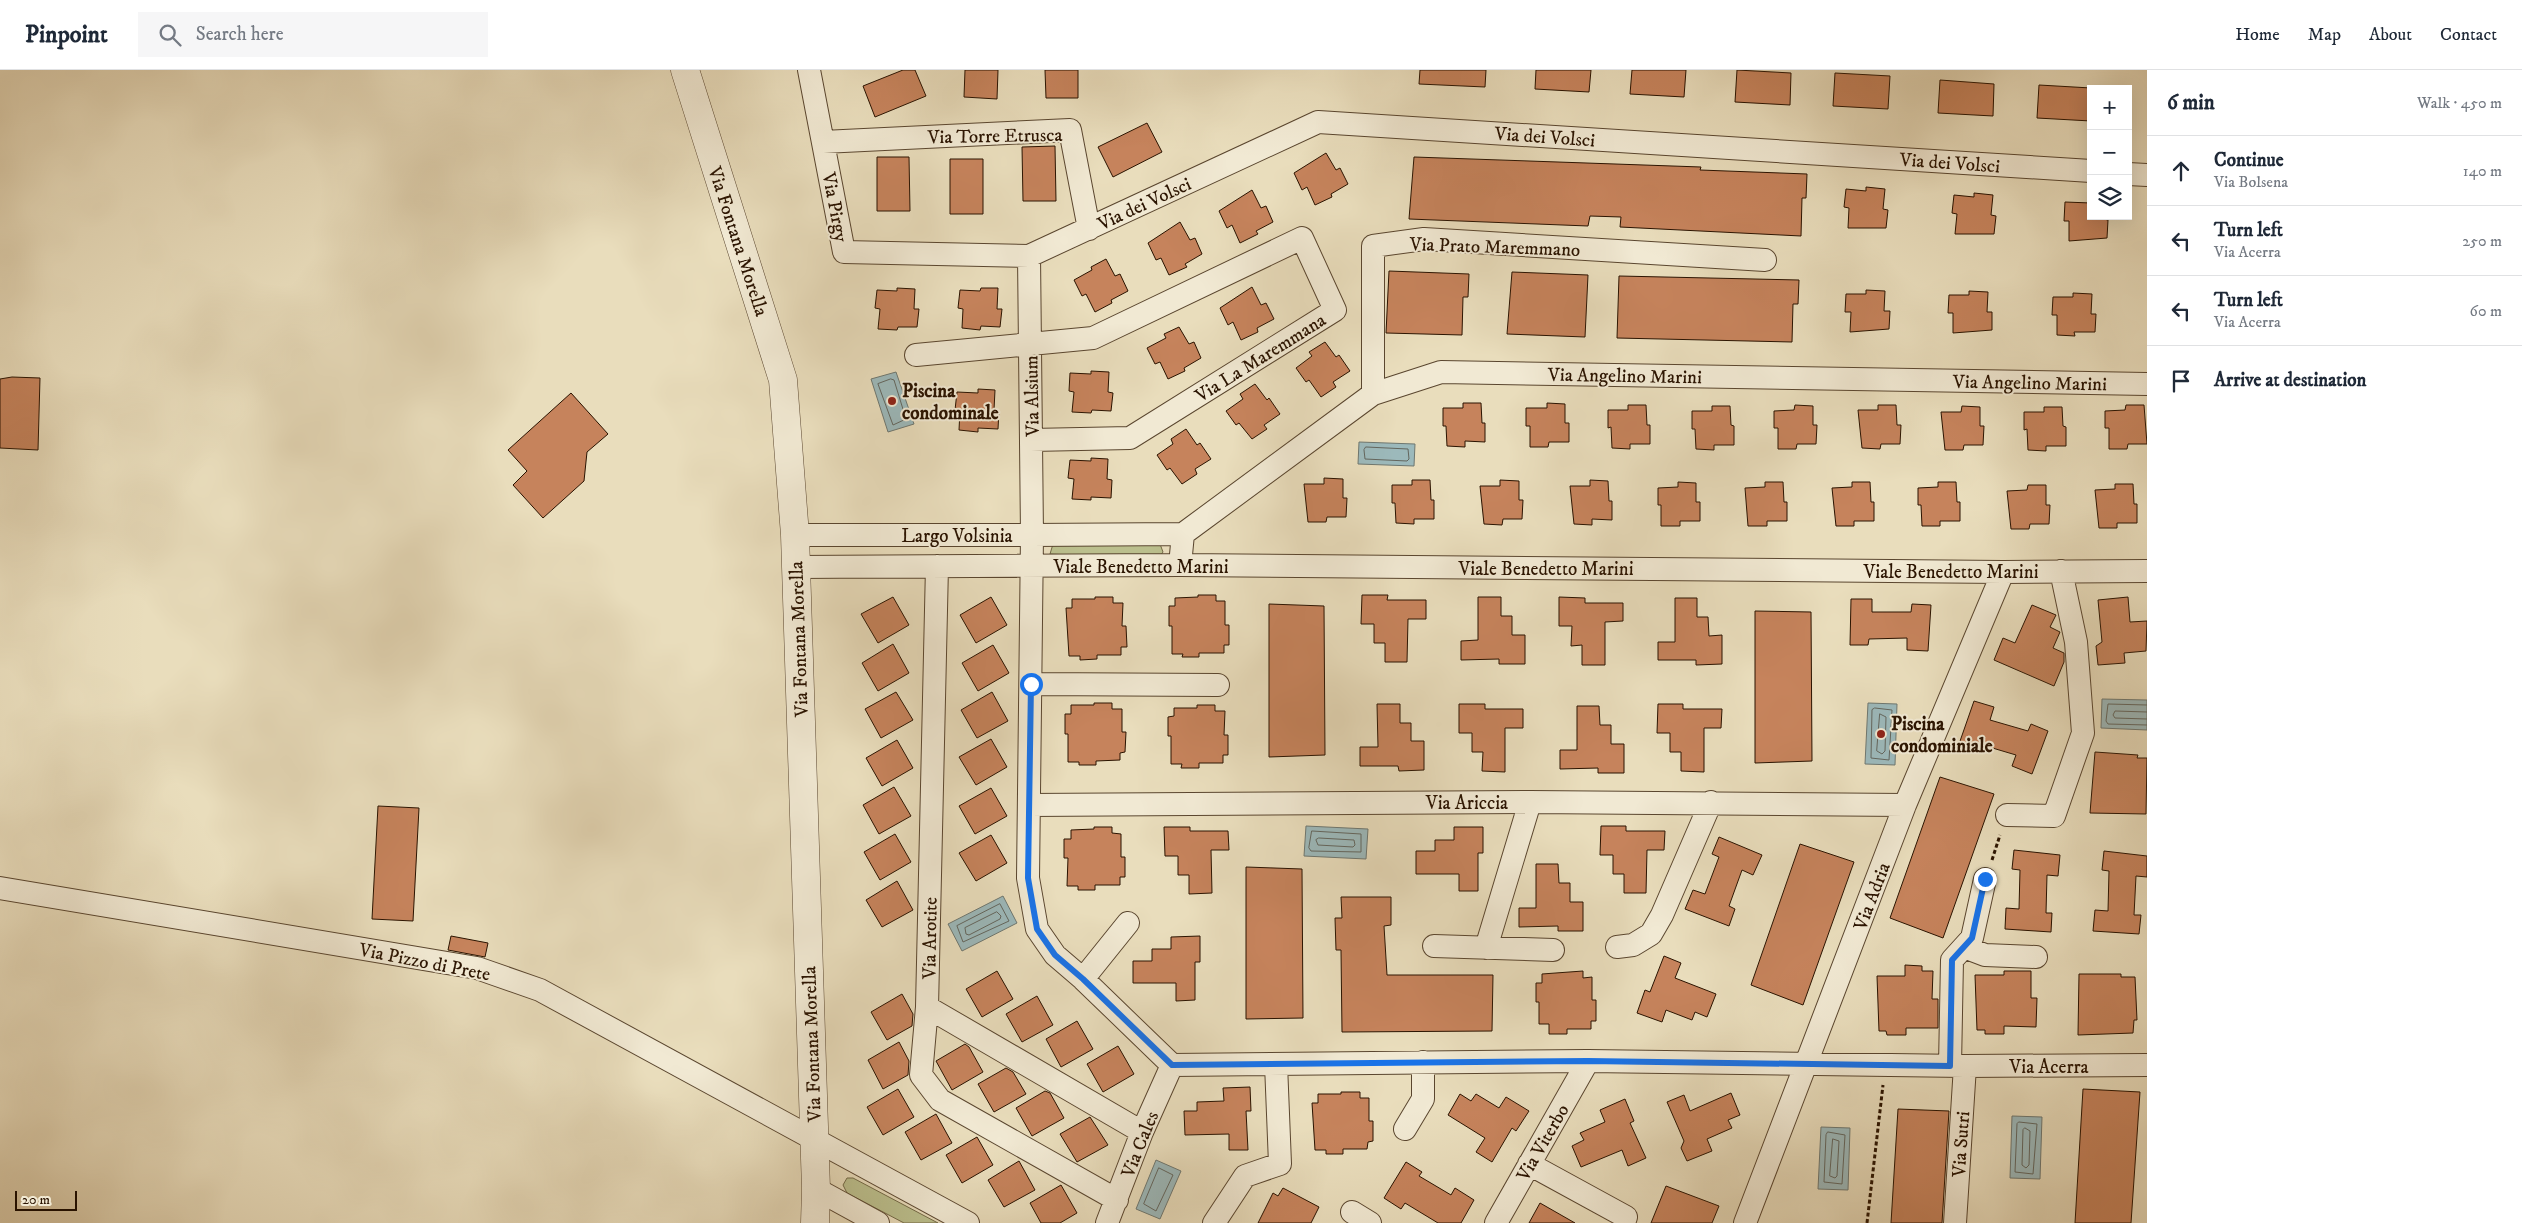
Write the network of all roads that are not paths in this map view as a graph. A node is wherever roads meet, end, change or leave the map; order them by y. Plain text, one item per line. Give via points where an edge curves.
1 (685, 70) edge
2 (809, 70) edge
3 (823, 142) junction
4 (2087, 171) edge
5 (2132, 174) edge
6 (2147, 175) edge
7 (1089, 229) junction
8 (1029, 256) junction
9 (1765, 260) dead end
10 (1030, 343) junction
11 (916, 355) dead end
12 (2147, 384) edge
13 (1373, 394) junction
14 (1031, 440) junction
15 (1183, 534) junction
16 (795, 535) junction
17 (1032, 535) junction
18 (1180, 565) junction
19 (937, 566) junction
20 (795, 567) junction
21 (1031, 567) junction
22 (2061, 571) junction
23 (2147, 571) edge
24 (2003, 572) junction
25 (1031, 684) junction
26 (1218, 684) dead end
27 (1530, 802) junction
28 (1711, 802) junction
29 (1029, 805) junction
30 (1905, 805) junction
31 (2007, 815) road end
32 (1985, 879) road end
33 (0, 888) edge
34 (1128, 923) dead end
35 (1434, 946) dead end
36 (1617, 947) dead end
37 (1964, 947) junction
38 (1486, 948) junction
39 (1553, 950) dead end
40 (2036, 957) dead end
41 (1083, 979) junction
42 (927, 1007) junction
43 (1588, 1061) junction
44 (1423, 1062) junction
45 (1276, 1064) junction
46 (1807, 1064) junction
47 (1172, 1065) junction
48 (2147, 1065) edge
49 (1958, 1066) junction
50 (1405, 1129) dead end
51 (1142, 1132) junction
52 (814, 1138) junction
53 (1529, 1164) junction
54 (816, 1189) junction
55 (1117, 1200) junction
56 (815, 1223) edge
57 (878, 1223) edge
58 (968, 1223) edge
59 (1107, 1223) edge
60 (1214, 1223) edge
61 (1496, 1223) edge
62 (1624, 1223) edge
63 (1745, 1223) edge
64 (1955, 1223) edge

1 - 16 street, Via Fontana Morella via 783,380
2 - 3 street, Via Pirgy
3 - 7 street, Via Torre Etrusca via 1070,130
3 - 8 street, Via Pirgy via 844,252
4 - 7 street, Via dei Volsci via 1318,122
5 - 6 street
7 - 8 street, Via dei Volsci
8 - 10 street, Via Alsium
9 - 13 street, Via Prato Maremmano via 1424,240 1373,246
10 - 11 street
10 - 14 street, Via Alsium
10 - 14 street, Via La Maremmana via 1093,338 1302,238 1335,310 1130,438
12 - 13 street, Via Angelino Marini via 1441,372
13 - 15 street, Via Angelino Marini
14 - 17 street, Via Alsium
15 - 17 street, Viale Benedetto Marini
15 - 18 street
16 - 17 street, Largo Volsinia
16 - 20 street, Via Fontana Morella
17 - 21 street, Largo Volsinia
18 - 21 street, Viale Benedetto Marini
18 - 24 street, Viale Benedetto Marini
19 - 20 street, Largo Volsinia
19 - 21 street, Largo Volsinia
19 - 42 street, Via Arotite
20 - 52 street, Via Fontana Morella
21 - 25 street
22 - 23 street, Viale Benedetto Marini
22 - 24 street, Viale Benedetto Marini
22 - 31 street, Viale Benedetto Marini via 2076,642 2083,733 2054,816
24 - 30 street, Via Adria
25 - 26 street
25 - 29 street
27 - 28 street, Via Ariccia
27 - 29 street, Via Ariccia
27 - 38 street
28 - 30 street, Via Ariccia
28 - 36 street via 1662,916 1651,934 1633,944
29 - 41 street via 1028,878 1037,929 1055,955
30 - 46 street, Via Adria
32 - 37 street via 1972,938
33 - 52 street, Via Pizzo di Prete via 491,972 540,990
34 - 41 street
35 - 38 street
37 - 40 street via 1985,955
37 - 49 street via 1952,960
38 - 39 street
41 - 47 street
42 - 51 street
42 - 55 street, Via Arotite via 922,1075 940,1100
43 - 44 street, Via Acerra
43 - 46 street, Via Acerra
43 - 53 street, Via Viterbo
44 - 45 street, Via Acerra
44 - 50 street via 1423,1098
45 - 47 street, Via Acerra
45 - 60 street via 1280,1164 1245,1176
46 - 49 street, Via Acerra
46 - 63 street, Via Adria
47 - 51 street, Via Cales
48 - 49 street, Via Acerra
49 - 64 street, Via Sutri
51 - 55 street, Via Cales
52 - 54 street, Via Fontana Morella
52 - 58 street, Via Pizzo di Prete
53 - 61 street, Via Viterbo
53 - 62 street via 1626,1217
54 - 56 street, Via Fontana Morella
54 - 57 street
55 - 59 street, Via Cales

